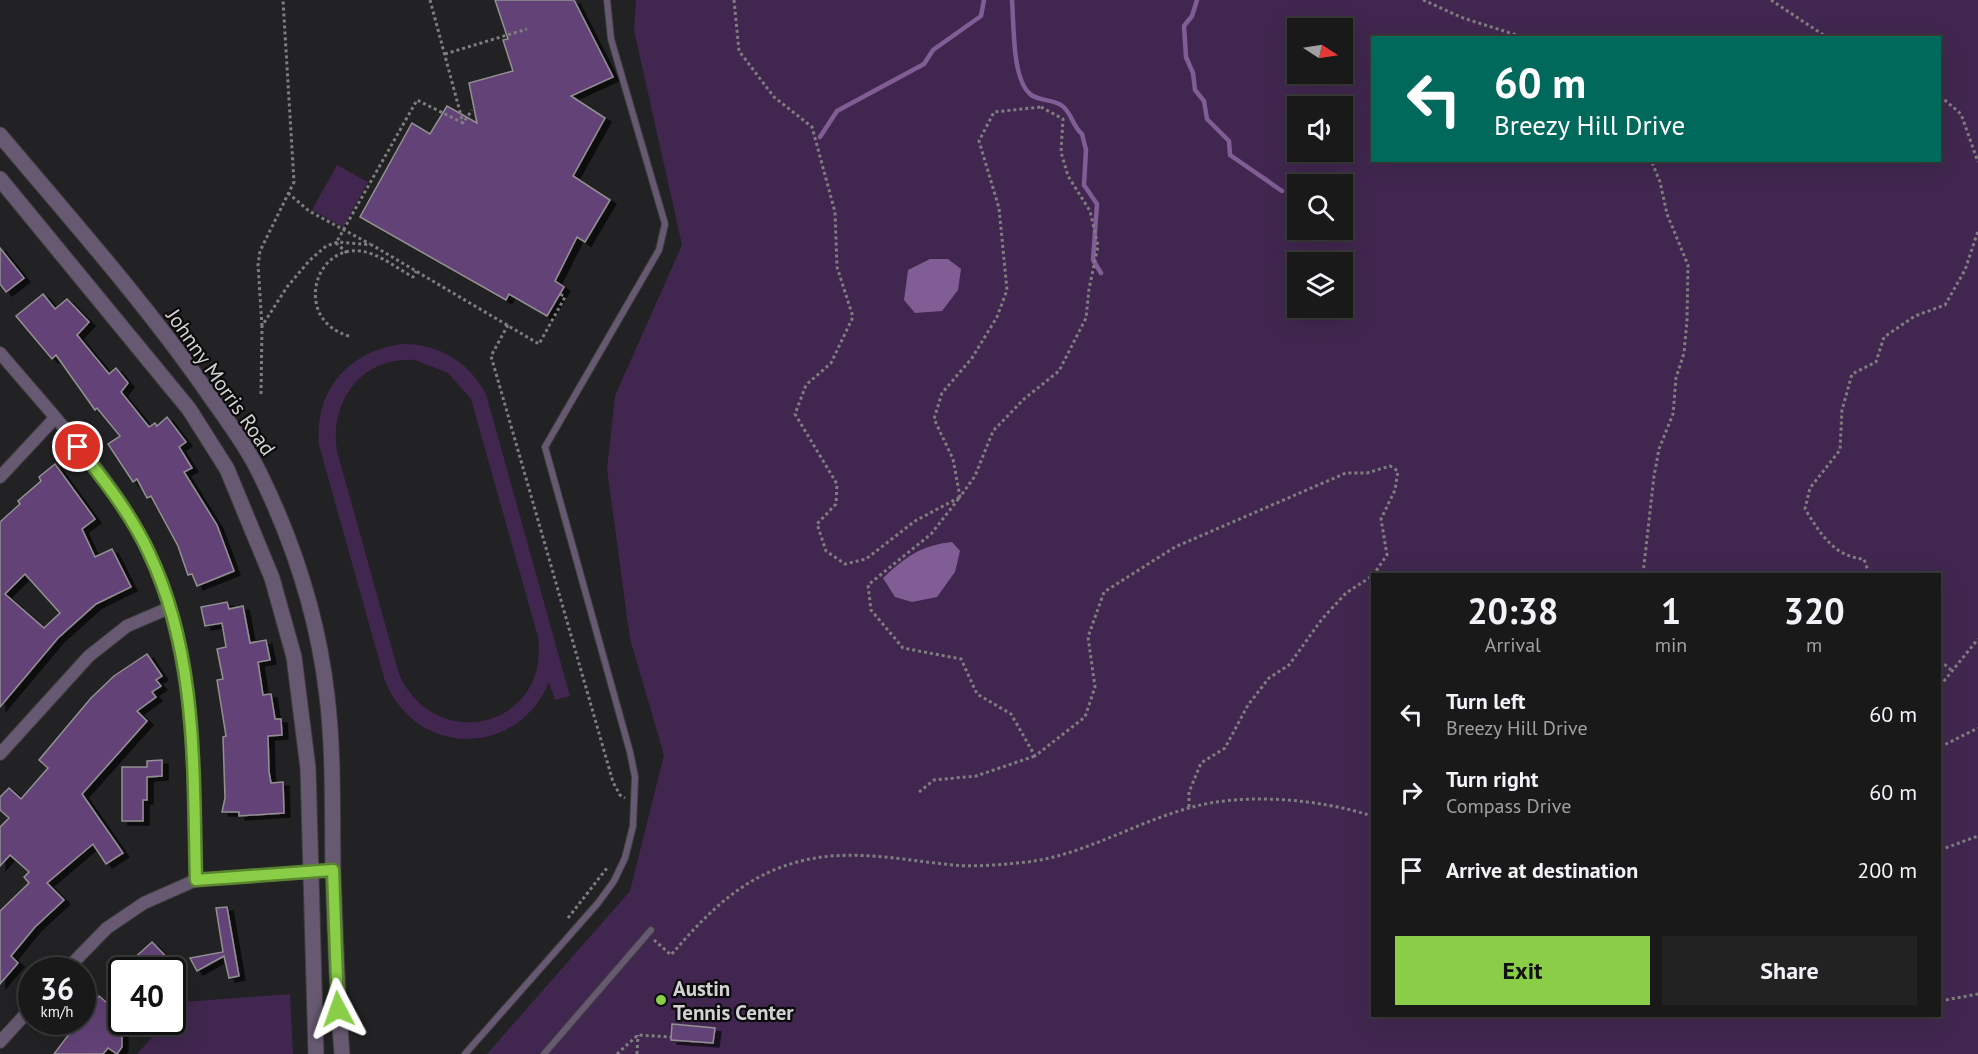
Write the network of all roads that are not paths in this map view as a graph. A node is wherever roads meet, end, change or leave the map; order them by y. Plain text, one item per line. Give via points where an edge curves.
1 (607, 0) edge
2 (0, 135) edge
3 (0, 178) edge
4 (0, 353) edge
5 (55, 418) junction
6 (0, 477) edge
7 (169, 608) junction
8 (0, 754) edge
9 (333, 870) junction
10 (309, 873) junction
11 (196, 880) junction
12 (649, 932) road end
13 (79, 957) edge
14 (18, 1022) edge
15 (0, 1042) edge
16 (316, 1054) edge
17 (342, 1054) edge
18 (465, 1054) edge
19 (544, 1054) edge

1 - 18 lane via 611,39 665,224 659,250 545,447 630,752 635,777 633,826 625,858 598,903
2 - 9 street, Johnny Morris Road via 171,340 233,429 273,502 305,582 317,632 334,772
3 - 10 street, Johnny Morris Road via 189,409 227,469 272,578 294,657 308,768
4 - 5 street
5 - 6 street
5 - 7 street via 116,496 149,553
7 - 8 street via 127,626 89,656
7 - 11 street via 186,671 193,732
9 - 10 street
9 - 17 street, Johnny Morris Road
10 - 11 street
10 - 16 street, Johnny Morris Road
11 - 13 street via 144,903 107,928
12 - 19 lane
14 - 15 street

